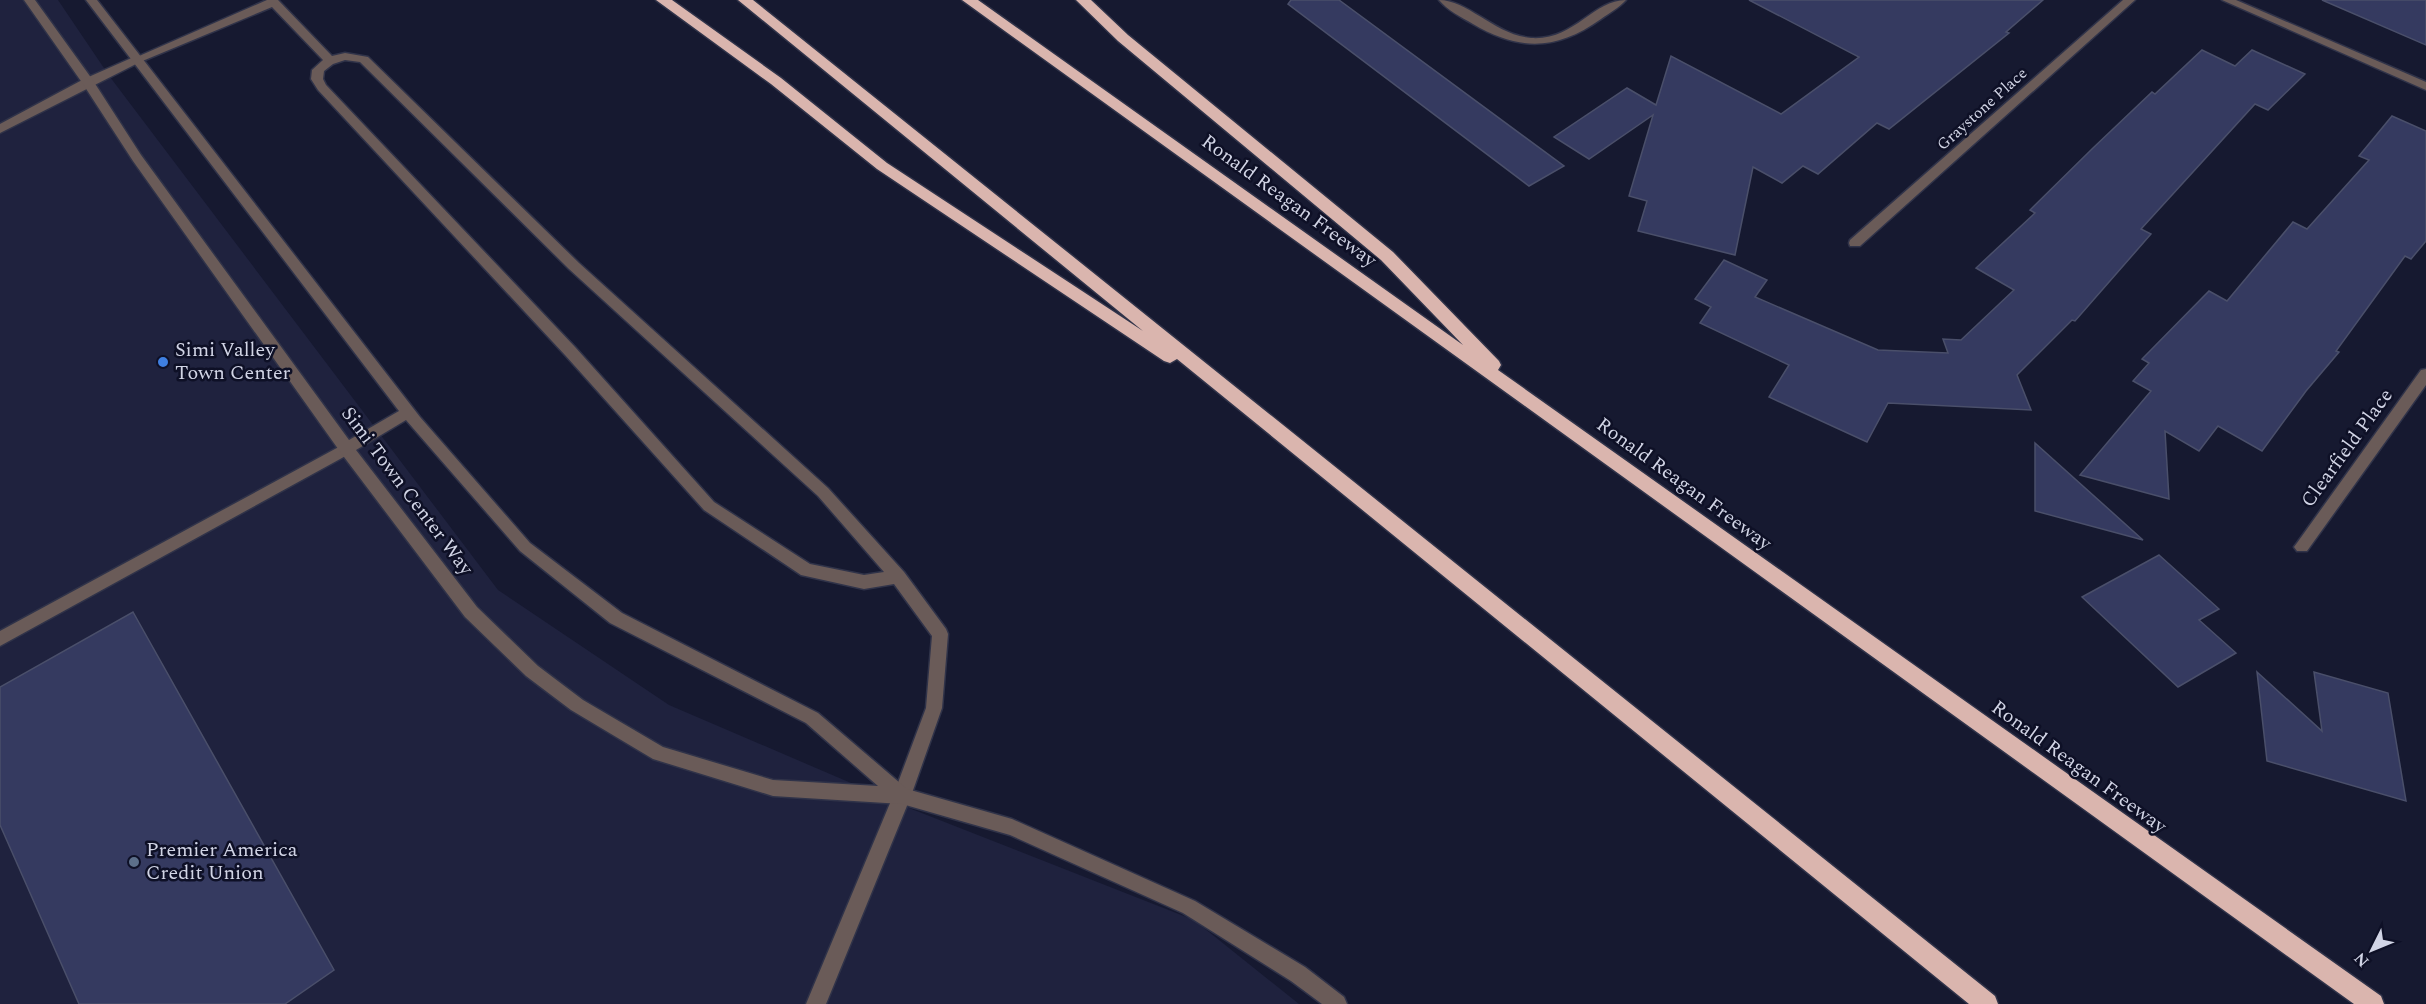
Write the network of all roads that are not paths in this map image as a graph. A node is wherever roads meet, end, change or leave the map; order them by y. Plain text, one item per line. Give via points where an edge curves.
1 (29, 0) edge
2 (91, 0) edge
3 (663, 0) edge
4 (745, 0) edge
5 (969, 0) edge
6 (1083, 0) edge
7 (1444, 0) edge
8 (1621, 0) edge
9 (2130, 0) edge
10 (2227, 0) edge
11 (273, 1) edge
12 (329, 59) junction
13 (136, 60) junction
14 (88, 82) junction
15 (2426, 86) edge
16 (0, 129) edge
17 (1855, 243) dead end
18 (2426, 374) edge
19 (1525, 399) junction
20 (408, 412) junction
21 (1260, 416) junction
22 (346, 449) junction
23 (2302, 547) dead end
24 (898, 577) junction
25 (0, 639) edge
26 (903, 796) junction
27 (816, 1004) edge
28 (1337, 1004) edge
29 (1987, 1004) edge
30 (2373, 1004) edge

1 - 14 street, Simi Town Center Way
2 - 13 street, Simi Town Center Way
3 - 21 highway via 776,81 882,166
4 - 21 highway
5 - 19 highway, Ronald Reagan Freeway
6 - 19 highway via 1123,38 1387,256
7 - 8 street via 1502,36 1536,41 1563,37
9 - 17 street, Graystone Place
10 - 15 street
11 - 12 street
11 - 13 street
12 - 24 street via 364,59 574,267 823,492
12 - 24 street via 318,70 317,79 322,87 570,351 709,506 806,570 864,582
13 - 14 street
13 - 20 street, Simi Town Center Way
14 - 16 street
14 - 22 street, Simi Town Center Way via 137,158
18 - 23 street, Clearfield Place
19 - 30 highway, Ronald Reagan Freeway
20 - 22 street
20 - 26 street, Simi Town Center Way via 525,547 616,618 812,718
21 - 29 highway
22 - 25 street
22 - 26 street, Simi Town Center Way via 471,612 532,671 577,705 660,753 773,788
24 - 26 street via 940,634 934,708
26 - 27 street
26 - 28 street, Simi Town Center Way via 1012,827 1189,907 1298,974

